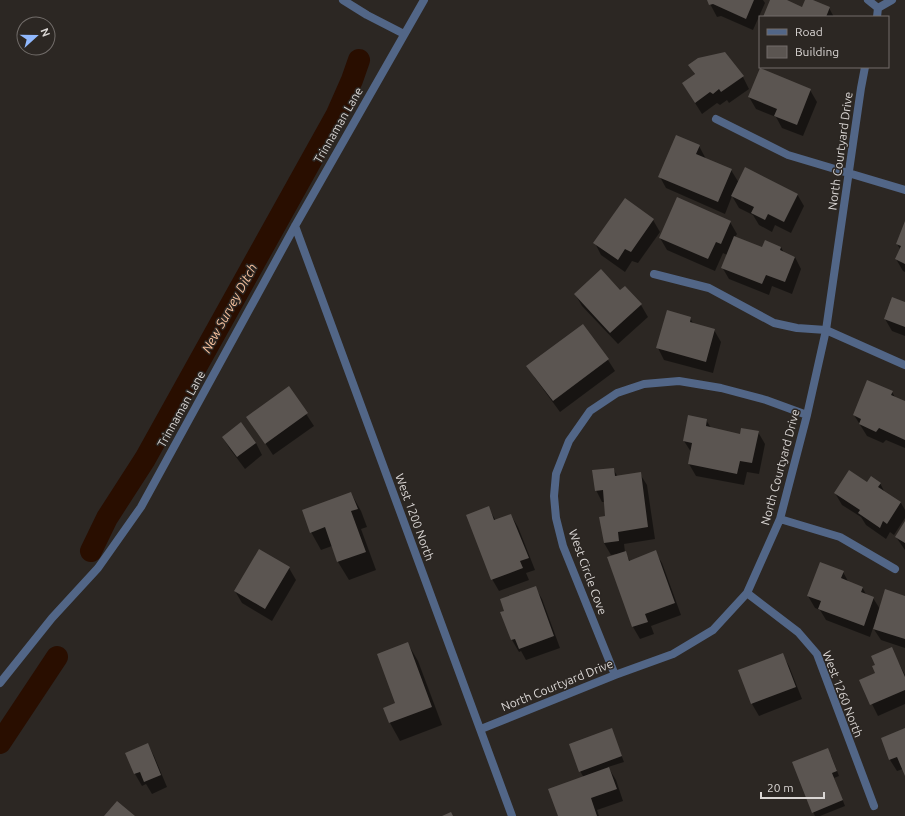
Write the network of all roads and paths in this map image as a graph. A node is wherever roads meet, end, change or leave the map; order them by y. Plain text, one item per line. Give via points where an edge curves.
1 (343, 0) edge
2 (424, 0) edge
3 (868, 0) edge
4 (892, 0) edge
5 (878, 8) junction
6 (877, 16) edge
7 (404, 34) junction
8 (865, 68) edge
9 (716, 119) dead end
10 (848, 173) junction
11 (905, 190) edge
12 (295, 226) junction
13 (654, 274) dead end
14 (826, 330) junction
15 (905, 365) edge
16 (807, 415) junction
17 (780, 520) junction
18 (895, 569) dead end
19 (747, 593) junction
20 (615, 675) junction
21 (0, 683) edge
22 (481, 729) junction
23 (874, 806) dead end
24 (512, 816) edge

1 - 7 street
2 - 7 street, Trinnaman Lane
3 - 5 street
4 - 5 street
5 - 6 street
7 - 12 street, Trinnaman Lane
8 - 10 street, North Courtyard Drive
9 - 10 street via 788,156
10 - 11 street
10 - 14 street, North Courtyard Drive
12 - 21 street, Trinnaman Lane via 141,507 98,568 52,618
12 - 22 street, West 1200 North
13 - 14 street via 709,288 774,323
14 - 15 street
14 - 16 street, North Courtyard Drive
16 - 17 street, North Courtyard Drive
16 - 20 street, West Circle Cove via 766,400 721,388 680,381 644,384 617,393 590,411 569,441 556,474 556,518 563,546
17 - 18 street via 840,537
17 - 19 street, North Courtyard Drive
19 - 20 street, North Courtyard Drive via 714,630 673,654
19 - 23 street, West 1260 North via 798,632 816,654
20 - 22 street, North Courtyard Drive
22 - 24 street, West 1200 North

